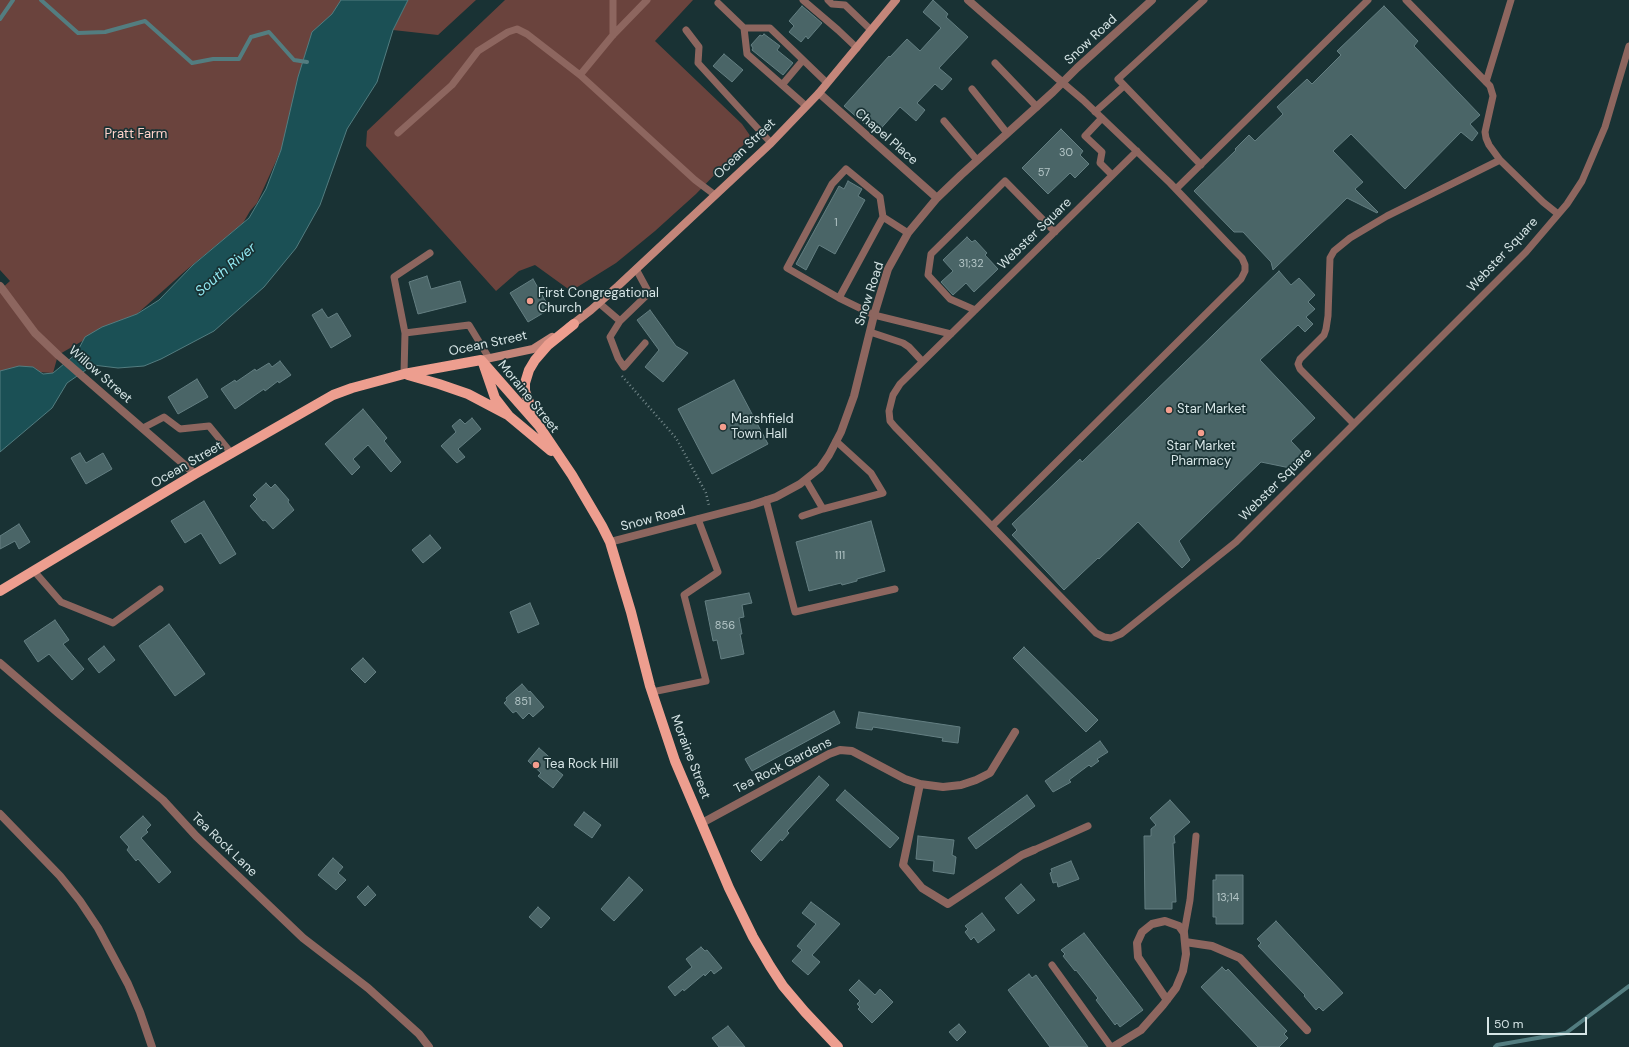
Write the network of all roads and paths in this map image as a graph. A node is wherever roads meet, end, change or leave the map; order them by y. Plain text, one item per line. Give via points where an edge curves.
1 (613, 0) edge
2 (647, 0) edge
3 (803, 0) edge
4 (828, 0) edge
5 (896, 0) edge
6 (968, 0) edge
7 (1152, 0) edge
8 (1204, 0) edge
9 (1367, 0) edge
10 (1406, 0) edge
11 (1512, 0) edge
12 (718, 3) dead end
13 (846, 3) edge
14 (744, 28) junction
15 (686, 30) dead end
16 (871, 30) junction
17 (613, 34) junction
18 (1629, 46) edge
19 (857, 48) junction
20 (803, 60) junction
21 (995, 63) dead end
22 (580, 75) junction
23 (1486, 82) junction
24 (827, 83) junction
25 (1062, 83) junction
26 (782, 85) junction
27 (1124, 86) junction
28 (972, 90) dead end
29 (819, 93) junction
30 (806, 106) junction
31 (1036, 107) junction
32 (1095, 112) junction
33 (1102, 118) junction
34 (944, 121) dead end
35 (398, 133) dead end
36 (1007, 133) junction
37 (771, 144) junction
38 (1137, 151) junction
39 (977, 160) junction
40 (1500, 160) junction
41 (1200, 165) junction
42 (1112, 175) junction
43 (1176, 189) junction
44 (715, 195) junction
45 (937, 198) junction
46 (1558, 214) junction
47 (883, 217) junction
48 (1055, 232) junction
49 (908, 233) junction
50 (430, 253) dead end
51 (636, 269) junction
52 (0, 286) edge
53 (839, 298) junction
54 (599, 303) junction
55 (975, 310) junction
56 (874, 315) junction
57 (620, 321) junction
58 (574, 324) junction
59 (870, 332) junction
60 (405, 333) junction
61 (950, 334) junction
62 (645, 344) dead end
63 (485, 359) junction
64 (922, 361) junction
65 (624, 367) junction
66 (404, 374) junction
67 (509, 416) junction
68 (1354, 424) junction
69 (539, 426) junction
70 (143, 428) junction
71 (836, 441) junction
72 (232, 454) junction
73 (558, 457) junction
74 (195, 474) junction
75 (806, 480) junction
76 (766, 500) junction
77 (823, 508) junction
78 (712, 516) junction
79 (802, 516) dead end
80 (698, 519) junction
81 (992, 526) junction
82 (610, 542) junction
83 (34, 571) junction
84 (160, 589) dead end
85 (895, 589) dead end
86 (0, 591) edge
87 (0, 663) edge
88 (652, 692) junction
89 (1015, 732) dead end
90 (920, 784) junction
91 (0, 814) edge
92 (702, 823) junction
93 (1088, 826) dead end
94 (1196, 836) dead end
95 (1034, 850) joint
96 (1184, 933) junction
97 (1185, 942) junction
98 (1052, 965) dead end
99 (1167, 1000) junction
100 (1307, 1030) dead end
101 (152, 1047) edge
102 (429, 1047) edge
103 (838, 1047) edge
104 (1112, 1047) edge

1 - 17 lane
2 - 17 lane
3 - 19 lane
4 - 13 lane via 832,4
5 - 16 main road, Ocean Street
6 - 25 street
7 - 25 street, Snow Road
8 - 27 lane via 1118,79
9 - 41 lane
10 - 23 lane, Webster Square
11 - 23 lane
12 - 14 lane
13 - 16 lane
14 - 20 lane via 770,28
14 - 26 lane via 747,54
15 - 37 lane via 700,48 698,63
16 - 19 main road, Ocean Street
17 - 22 lane
18 - 46 lane, Webster Square via 1605,127 1591,162 1582,181
19 - 24 main road, Ocean Street
20 - 24 lane
20 - 26 lane
21 - 31 lane
22 - 35 lane via 517,29 478,50 452,85
22 - 44 lane via 695,180
23 - 40 lane, Webster Square via 1492,89 1493,96 1486,138
24 - 29 main road, Ocean Street
25 - 31 street, Snow Road
25 - 32 lane
26 - 30 lane
27 - 32 lane
27 - 41 lane
28 - 36 lane
29 - 30 main road, Ocean Street
29 - 45 street, Chapel Place
30 - 37 main road, Ocean Street
31 - 36 street, Snow Road
32 - 33 lane
33 - 38 lane
33 - 42 lane via 1086,136 1102,152 1100,163
34 - 39 lane
36 - 39 street, Snow Road
37 - 44 main road, Ocean Street
38 - 42 lane, Webster Square
38 - 43 lane
39 - 45 street, Snow Road
40 - 46 lane, Webster Square
40 - 68 lane via 1387,216 1350,238 1334,251 1330,258 1326,330 1298,364
41 - 43 lane
42 - 48 lane, Webster Square
43 - 81 lane via 1242,258 1245,271 1242,279
44 - 51 main road, Ocean Street
45 - 49 street, Snow Road
46 - 68 lane, Webster Square via 1519,259
47 - 49 lane
47 - 53 lane
47 - 53 lane via 880,197 846,168 832,184 787,268
48 - 55 lane, Webster Square
48 - 55 lane via 1005,181 931,254 928,275 950,299
49 - 56 street, Snow Road via 888,269
50 - 60 lane via 394,277
51 - 54 main road, Ocean Street
51 - 57 lane via 649,293
52 - 70 street, Willow Street via 35,333
53 - 56 lane
54 - 57 lane
54 - 58 main road, Ocean Street
55 - 61 lane, Webster Square
56 - 59 street, Snow Road
56 - 61 lane
57 - 65 lane via 610,338
58 - 63 main road, Ocean Street via 533,349
58 - 69 main road via 548,345 534,360 529,370 525,391
59 - 64 lane via 909,347
59 - 71 street, Snow Road via 854,396
60 - 63 lane via 469,325
60 - 66 lane
61 - 64 lane, Webster Square
62 - 65 lane
63 - 66 main road, Ocean Street
63 - 67 main road, Moraine Street via 489,384 495,398
63 - 69 main road, Moraine Street
64 - 81 lane, Webster Square via 893,395 889,411 890,420
65 - 78 path via 622,377 676,438 706,493
66 - 67 main road via 468,394
66 - 72 main road, Ocean Street via 334,395
67 - 73 main road, Moraine Street
68 - 81 lane, Webster Square via 1236,542 1121,634 1111,638 1096,633
69 - 73 main road, Moraine Street
70 - 72 lane via 164,417 180,429 209,426
70 - 74 street, Willow Street
71 - 75 street, Snow Road via 820,468
71 - 77 lane via 871,473 883,493
72 - 74 main road, Ocean Street
73 - 82 main road, Moraine Street via 585,496
74 - 83 main road, Ocean Street
75 - 76 street, Snow Road
75 - 77 lane
76 - 78 street, Snow Road
76 - 85 lane via 795,612
77 - 79 lane
78 - 80 street, Snow Road
80 - 82 street, Snow Road
80 - 88 lane via 718,572 684,595 706,680
82 - 88 main road, Moraine Street
83 - 84 lane via 61,602 113,623
83 - 86 main road, Ocean Street
87 - 102 street, Tea Rock Lane via 163,800 196,836 303,938 368,988 419,1034
88 - 92 main road, Moraine Street via 675,761
89 - 90 street, Tea Rock Gardens via 990,773 961,785 943,787
90 - 92 street, Tea Rock Gardens via 904,779 852,751 840,750
90 - 95 street via 903,864 922,888 948,904 1022,855
91 - 101 street via 60,876 94,923 128,984
92 - 103 main road, Moraine Street via 729,888 770,966 783,986
93 - 95 lane
94 - 96 lane
96 - 97 street
96 - 99 street via 1179,926 1165,921 1152,924 1142,932 1137,943 1138,957
97 - 99 street via 1183,971 1176,988
97 - 100 street via 1212,946 1240,958
98 - 104 lane
99 - 104 street via 1141,1030

